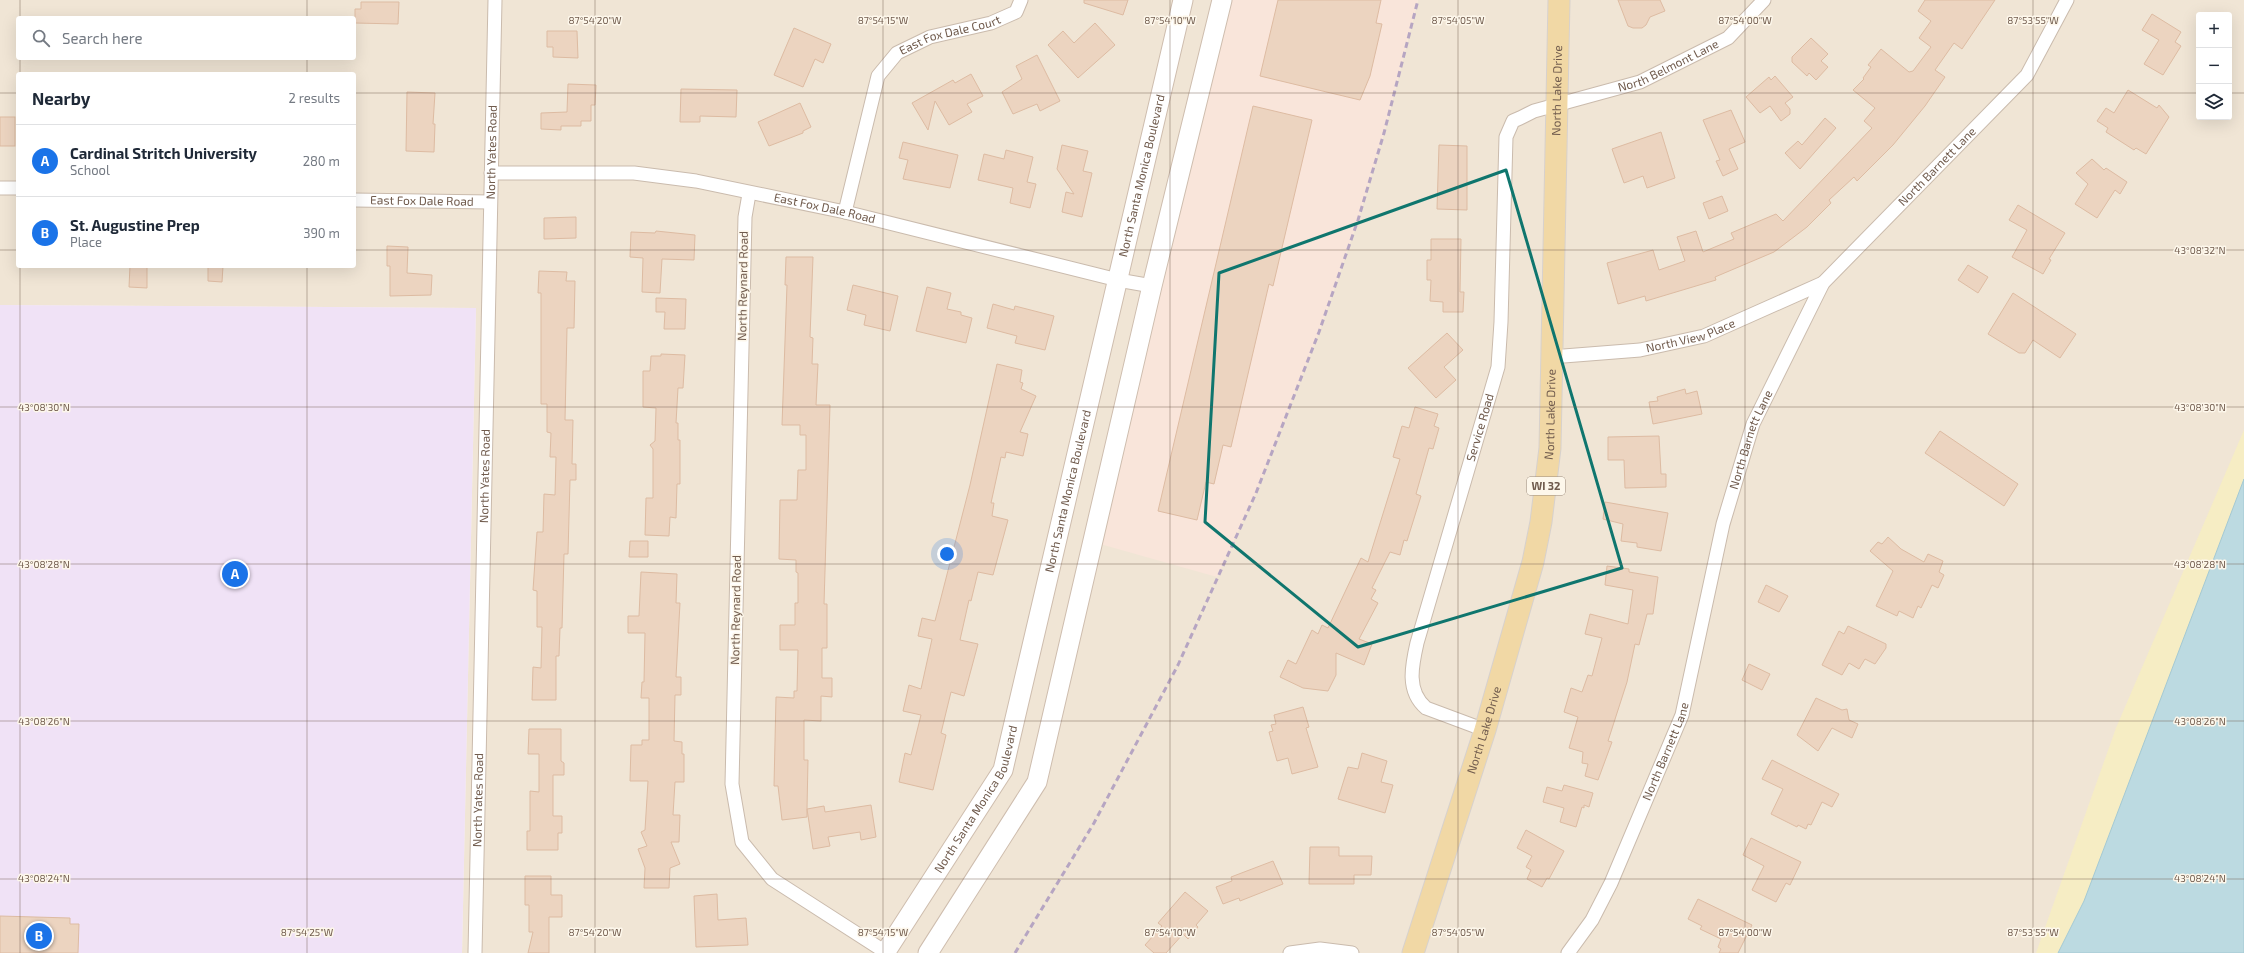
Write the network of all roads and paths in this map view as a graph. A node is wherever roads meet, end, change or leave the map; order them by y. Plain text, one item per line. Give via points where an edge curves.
1 (495, 0) edge
2 (1021, 0) edge
3 (1183, 0) edge
4 (1222, 0) edge
5 (1559, 0) edge
6 (1764, 0) edge
7 (2067, 0) edge
8 (1557, 105) junction
9 (491, 173) junction
10 (0, 188) edge
11 (16, 188) edge
12 (750, 194) junction
13 (356, 200) edge
14 (490, 202) junction
15 (845, 212) junction
16 (1118, 280) junction
17 (1823, 283) junction
18 (1152, 286) junction
19 (1551, 357) junction
20 (1485, 730) junction
21 (475, 953) edge
22 (886, 953) edge
23 (928, 953) edge
24 (1290, 953) edge
25 (1352, 953) edge
26 (1413, 953) edge
27 (1568, 953) edge

1 - 9 street, North Yates Road
2 - 15 street, East Fox Dale Court via 1016,12 991,23 930,37 897,53 878,76
3 - 16 street, North Santa Monica Boulevard
4 - 18 street
5 - 8 main road, North Lake Drive / WI 32
6 - 8 street, North Belmont Lane via 1728,38 1640,82
7 - 17 street, North Barnett Lane via 2027,75
8 - 19 main road, North Lake Drive / WI 32
8 - 20 street, Service Road via 1534,111 1513,121 1506,137 1502,322 1498,367 1417,643 1413,665 1414,692 1419,702 1426,708
9 - 12 street, East Fox Dale Road via 634,173 696,181
9 - 14 street, North Yates Road
10 - 11 street
12 - 15 street, East Fox Dale Road
12 - 22 street, North Reynard Road via 745,217 732,784 742,842 772,879
13 - 14 street, East Fox Dale Road
14 - 21 street, North Yates Road
15 - 16 street, East Fox Dale Road
16 - 18 street, East Fox Dale Road
16 - 22 street, North Santa Monica Boulevard via 1003,770
17 - 19 street, North View Place via 1704,336 1640,350
17 - 27 street, North Barnett Lane via 1753,424 1723,524 1682,715 1611,883 1592,920
18 - 23 street via 1037,782
19 - 20 main road, North Lake Drive / WI 32 via 1550,448 1539,539
20 - 26 main road, North Lake Drive / WI 32
24 - 25 street via 1320,949

